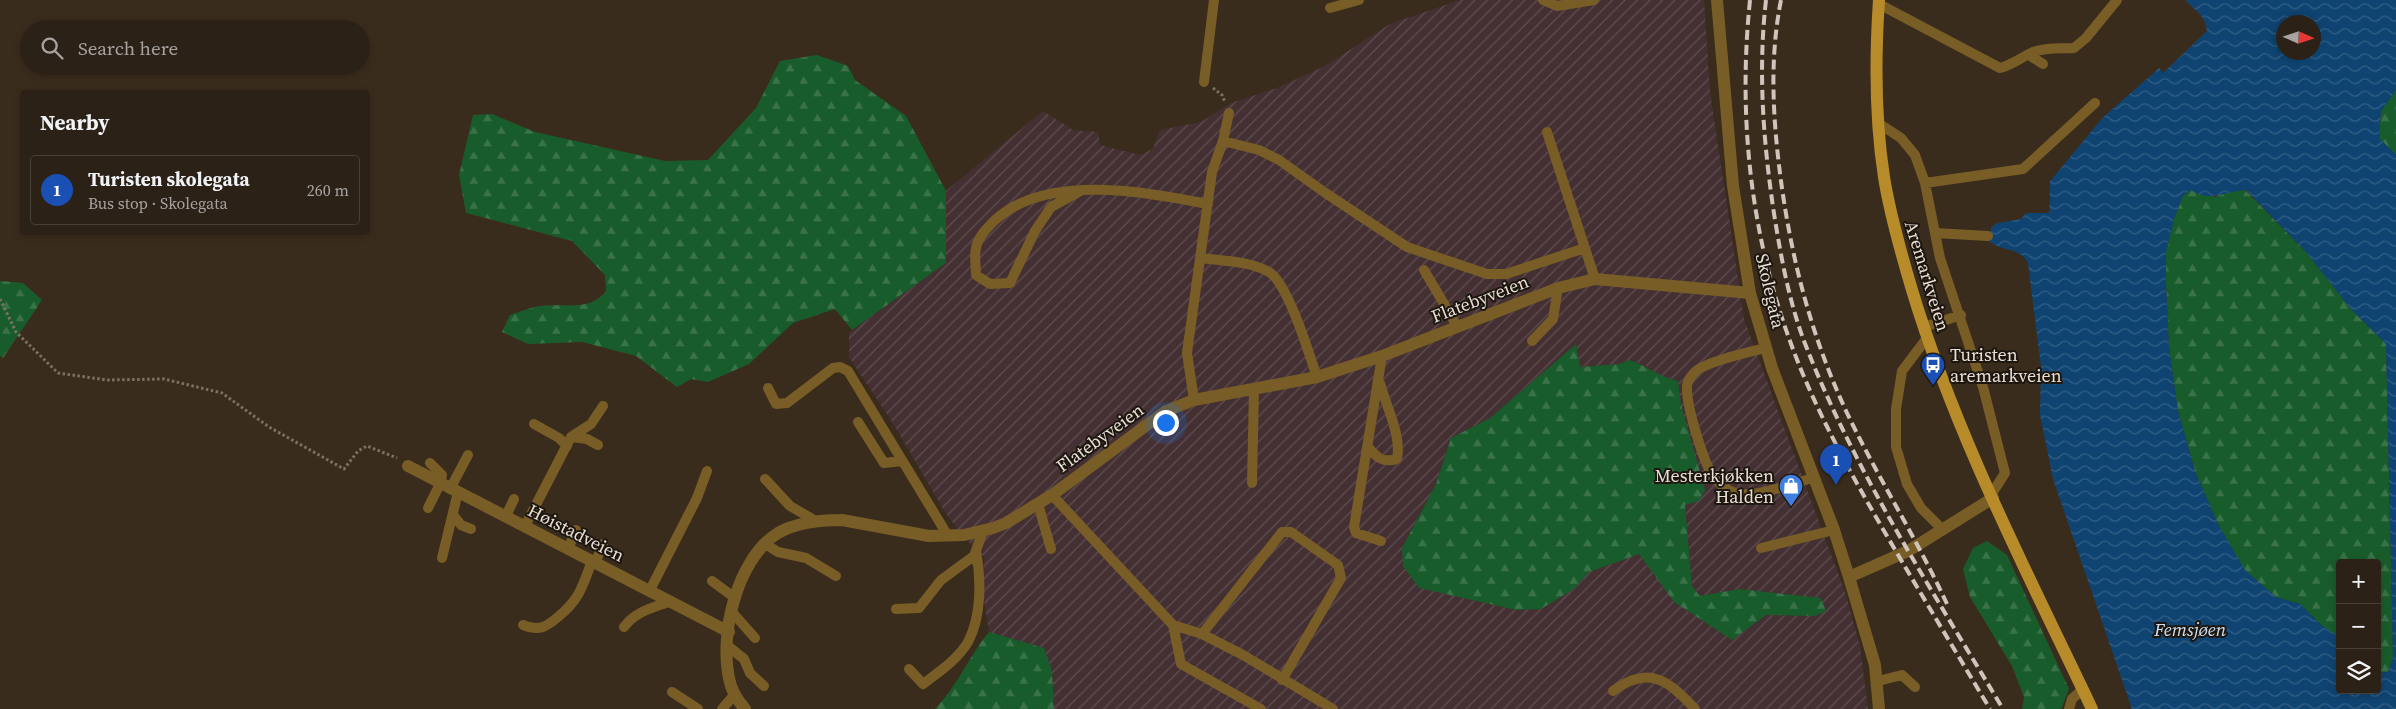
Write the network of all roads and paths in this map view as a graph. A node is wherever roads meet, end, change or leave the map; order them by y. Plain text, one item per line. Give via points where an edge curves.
1 (1214, 0) edge
2 (1359, 0) edge
3 (1543, 0) edge
4 (1594, 0) edge
5 (1717, 0) edge
6 (2117, 0) edge
7 (1879, 2) edge
8 (1330, 8) dead end
9 (2029, 55) junction
10 (2043, 64) dead end
11 (1204, 82) joint
12 (2095, 102) dead end
13 (1229, 113) joint
14 (1878, 123) junction
15 (1548, 132) dead end
16 (1223, 141) junction
17 (1925, 183) junction
18 (1080, 192) junction
19 (1208, 204) junction
20 (1935, 233) junction
21 (1988, 236) dead end
22 (1585, 248) junction
23 (1201, 258) junction
24 (1424, 270) dead end
25 (1595, 279) junction
26 (1558, 288) junction
27 (1750, 294) junction
28 (0, 299) edge
29 (1961, 315) junction
30 (1458, 326) junction
31 (1926, 333) junction
32 (1532, 341) dead end
33 (1766, 348) junction
34 (1382, 356) junction
35 (1317, 377) junction
36 (1379, 379) junction
37 (768, 388) dead end
38 (1254, 390) junction
39 (1194, 400) junction
40 (603, 406) dead end
41 (858, 422) dead end
42 (534, 424) dead end
43 (570, 441) junction
44 (598, 445) dead end
45 (1368, 447) junction
46 (468, 456) dead end
47 (902, 461) junction
48 (430, 463) dead end
49 (408, 466) joint
50 (707, 471) dead end
51 (1813, 478) junction
52 (765, 479) dead end
53 (1252, 483) dead end
54 (449, 488) junction
55 (1052, 495) junction
56 (1992, 496) junction
57 (514, 499) dead end
58 (1038, 504) junction
59 (428, 508) dead end
60 (454, 516) junction
61 (506, 516) junction
62 (816, 521) junction
63 (525, 526) junction
64 (471, 529) dead end
65 (576, 530) dead end
66 (1834, 530) junction
67 (1943, 530) junction
68 (983, 531) junction
69 (948, 536) junction
70 (1381, 541) dead end
71 (604, 544) dead end
72 (765, 544) junction
73 (1761, 548) dead end
74 (568, 549) junction
75 (1051, 549) dead end
76 (976, 551) junction
77 (442, 558) dead end
78 (594, 562) junction
79 (836, 576) dead end
80 (1849, 577) junction
81 (712, 581) dead end
82 (650, 590) junction
83 (735, 598) junction
84 (670, 601) junction
85 (896, 609) dead end
86 (732, 612) junction
87 (1173, 624) junction
88 (523, 625) dead end
89 (624, 627) dead end
90 (729, 632) junction
91 (1202, 634) junction
92 (755, 638) dead end
93 (728, 646) junction
94 (909, 669) dead end
95 (1282, 680) junction
96 (1878, 681) junction
97 (764, 686) dead end
98 (1915, 688) dead end
99 (2083, 689) junction
100 (1613, 691) dead end
101 (672, 692) dead end
102 (734, 695) junction
103 (698, 709) edge
104 (722, 709) edge
105 (745, 709) edge
106 (1261, 709) edge
107 (1333, 709) edge
108 (1696, 709) edge
109 (1879, 709) edge
110 (2068, 709) edge
111 (2092, 709) edge

1 - 11 lane
2 - 8 lane
3 - 4 lane via 1557,6
5 - 27 street, Skolegata via 1732,176
6 - 9 lane via 2074,48 2048,48
7 - 9 lane via 2000,68
7 - 14 main road, Aremarkveien
9 - 10 lane
11 - 13 path via 1222,94
12 - 17 lane via 2023,169
13 - 16 lane
14 - 17 lane via 1901,138 1915,155
14 - 31 main road, Aremarkveien via 1892,220
15 - 22 lane
16 - 19 lane via 1212,172
16 - 22 lane via 1259,150 1279,160 1407,246 1487,274 1506,274
17 - 20 lane
18 - 18 lane via 1050,193 1008,208 985,229 975,249 976,275 990,284 1010,283 1035,231 1051,207
18 - 19 lane via 1110,190 1157,194
19 - 23 lane
20 - 21 lane
20 - 29 lane via 1940,258
22 - 25 lane
23 - 35 lane via 1244,263 1270,273 1289,299
23 - 39 lane via 1186,353
24 - 30 lane
25 - 26 street, Flatebyveien
25 - 27 street, Flatebyveien
26 - 30 street, Flatebyveien
26 - 32 lane via 1553,319
27 - 33 street, Skolegata
28 - 49 path via 16,332 58,373 107,380 164,379 222,393 269,427 344,470 358,451 368,446
29 - 31 lane
29 - 56 lane via 2005,474
30 - 34 street, Flatebyveien
31 - 56 main road, Aremarkveien via 1964,434
31 - 67 lane via 1902,372 1896,409 1896,447 1907,484 1921,508
33 - 51 street, Skolegata
33 - 51 lane via 1706,365 1695,372 1687,384 1700,447 1713,477 1736,494 1749,495
34 - 35 street, Flatebyveien
34 - 36 lane
35 - 38 street, Flatebyveien
36 - 45 lane
36 - 45 lane via 1396,431 1397,459 1388,462 1376,458
37 - 47 lane via 776,404 787,403 833,368 848,371
38 - 39 street, Flatebyveien
38 - 53 lane
39 - 55 street, Flatebyveien via 1166,411
40 - 43 lane via 591,424
41 - 47 lane via 884,463
42 - 43 lane
43 - 44 lane via 587,439
43 - 63 lane
45 - 70 lane via 1354,526 1356,534
46 - 54 lane
47 - 69 lane
48 - 54 lane
49 - 54 street, Høistadveien
50 - 82 lane via 697,498
51 - 66 street, Skolegata
52 - 62 lane via 790,506
54 - 59 lane
54 - 60 lane
54 - 61 street, Høistadveien
55 - 58 street, Flatebyveien
55 - 87 lane
56 - 67 street
56 - 99 main road, Aremarkveien
57 - 61 lane
58 - 68 street, Flatebyveien via 1006,523
58 - 75 lane
60 - 64 lane via 461,525
60 - 77 lane
61 - 63 street, Høistadveien
62 - 69 street, Flatebyveien via 842,520 929,536
62 - 72 street, Flatebyveien via 779,533
63 - 74 street, Høistadveien
65 - 74 lane
66 - 73 lane
66 - 80 street, Skolegata
67 - 80 street via 1899,556
68 - 69 street, Flatebyveien
68 - 76 lane
71 - 78 lane
72 - 79 lane via 778,552 806,558
72 - 83 street, Flatebyveien via 748,565
74 - 78 street, Høistadveien
76 - 85 lane via 974,556 941,580 919,608
76 - 94 lane via 978,602 968,642 957,656 923,684
78 - 82 street, Høistadveien
78 - 88 lane via 571,607 545,628 536,630
80 - 96 street, Skolegata
81 - 83 lane
82 - 84 street, Høistadveien
83 - 86 street, Flatebyveien
84 - 89 lane via 643,611
84 - 90 street, Høistadveien
86 - 90 street, Flatebyveien
86 - 92 lane
87 - 91 lane
87 - 106 lane via 1181,664
90 - 93 street, Flatebyveien
91 - 95 lane
91 - 95 lane via 1282,532 1290,532 1338,565 1341,578
93 - 97 lane via 744,659 750,673
93 - 102 street, Flatebyveien via 729,679
95 - 107 lane
96 - 98 lane via 1902,675
96 - 109 street, Skolegata
99 - 110 lane via 2072,699
99 - 111 main road, Aremarkveien
100 - 108 lane via 1626,681 1642,677 1658,680 1674,687
101 - 103 lane
102 - 104 lane
102 - 105 street, Flatebyveien

